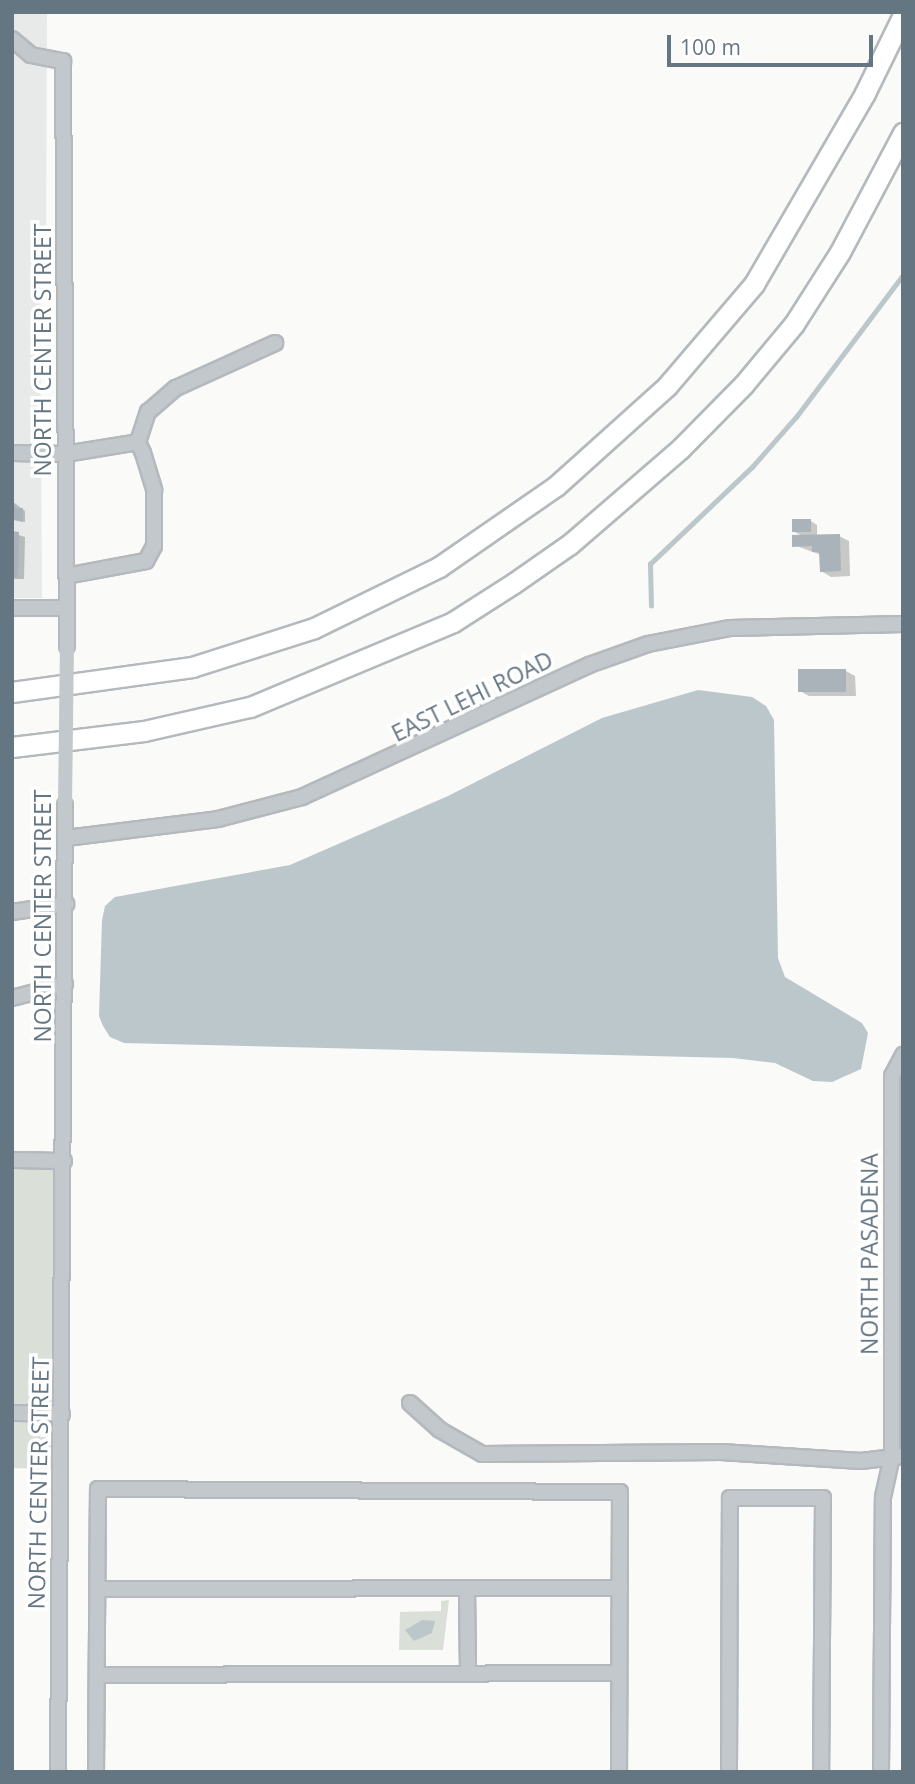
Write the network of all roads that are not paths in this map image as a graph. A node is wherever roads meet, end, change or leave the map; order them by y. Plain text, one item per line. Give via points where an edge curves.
1 (903, 15) edge
2 (12, 39) edge
3 (903, 133) edge
4 (275, 343) dead end
5 (138, 442) junction
6 (12, 453) edge
7 (65, 454) junction
8 (66, 576) junction
9 (12, 608) edge
10 (66, 608) junction
11 (903, 624) edge
12 (12, 692) edge
13 (12, 747) edge
14 (66, 838) junction
15 (66, 904) junction
16 (12, 912) edge
17 (65, 984) junction
18 (12, 998) edge
19 (903, 1055) edge
20 (12, 1160) edge
21 (64, 1161) junction
22 (897, 1256) edge
23 (410, 1404) dead end
24 (12, 1413) edge
25 (62, 1414) junction
26 (897, 1456) edge
27 (467, 1588) junction
28 (620, 1588) junction
29 (97, 1589) junction
30 (468, 1673) junction
31 (619, 1673) junction
32 (97, 1675) junction
33 (58, 1772) edge
34 (96, 1772) edge
35 (618, 1772) edge
36 (729, 1772) edge
37 (821, 1772) edge
38 (881, 1772) edge

1 - 12 highway via 866,93 754,284 667,386 556,486 439,567 314,628 192,667
2 - 7 street, NORTH CENTER STREET via 31,55 62,61
3 - 13 highway via 840,252 794,324 744,384 680,449 570,544 514,583 453,622 250,707 144,731
4 - 5 street via 176,388 148,412
5 - 7 street
5 - 8 street via 154,490 154,546 146,561
6 - 7 street
7 - 8 street, NORTH CENTER STREET
8 - 10 street, NORTH CENTER STREET
9 - 10 street
10 - 14 street, NORTH CENTER STREET, bridge
11 - 14 street, EAST LEHI ROAD via 730,628 648,644 589,665 302,797 218,819
14 - 15 street, NORTH CENTER STREET
15 - 16 street
15 - 17 street, NORTH CENTER STREET
17 - 18 street
17 - 21 street, NORTH CENTER STREET
19 - 22 street, NORTH PASADENA via 892,1076
20 - 21 street
21 - 25 street, NORTH CENTER STREET
22 - 26 street, NORTH PASADENA
23 - 26 street via 440,1430 482,1454 722,1452 861,1461
24 - 25 street
25 - 33 street, NORTH CENTER STREET
26 - 38 street, NORTH PASADENA via 883,1497
27 - 28 street
27 - 29 street
27 - 30 street
28 - 29 street via 620,1492 98,1489
28 - 31 street
29 - 32 street
30 - 31 street
30 - 32 street
31 - 35 street
32 - 34 street
36 - 37 street via 730,1498 823,1499

